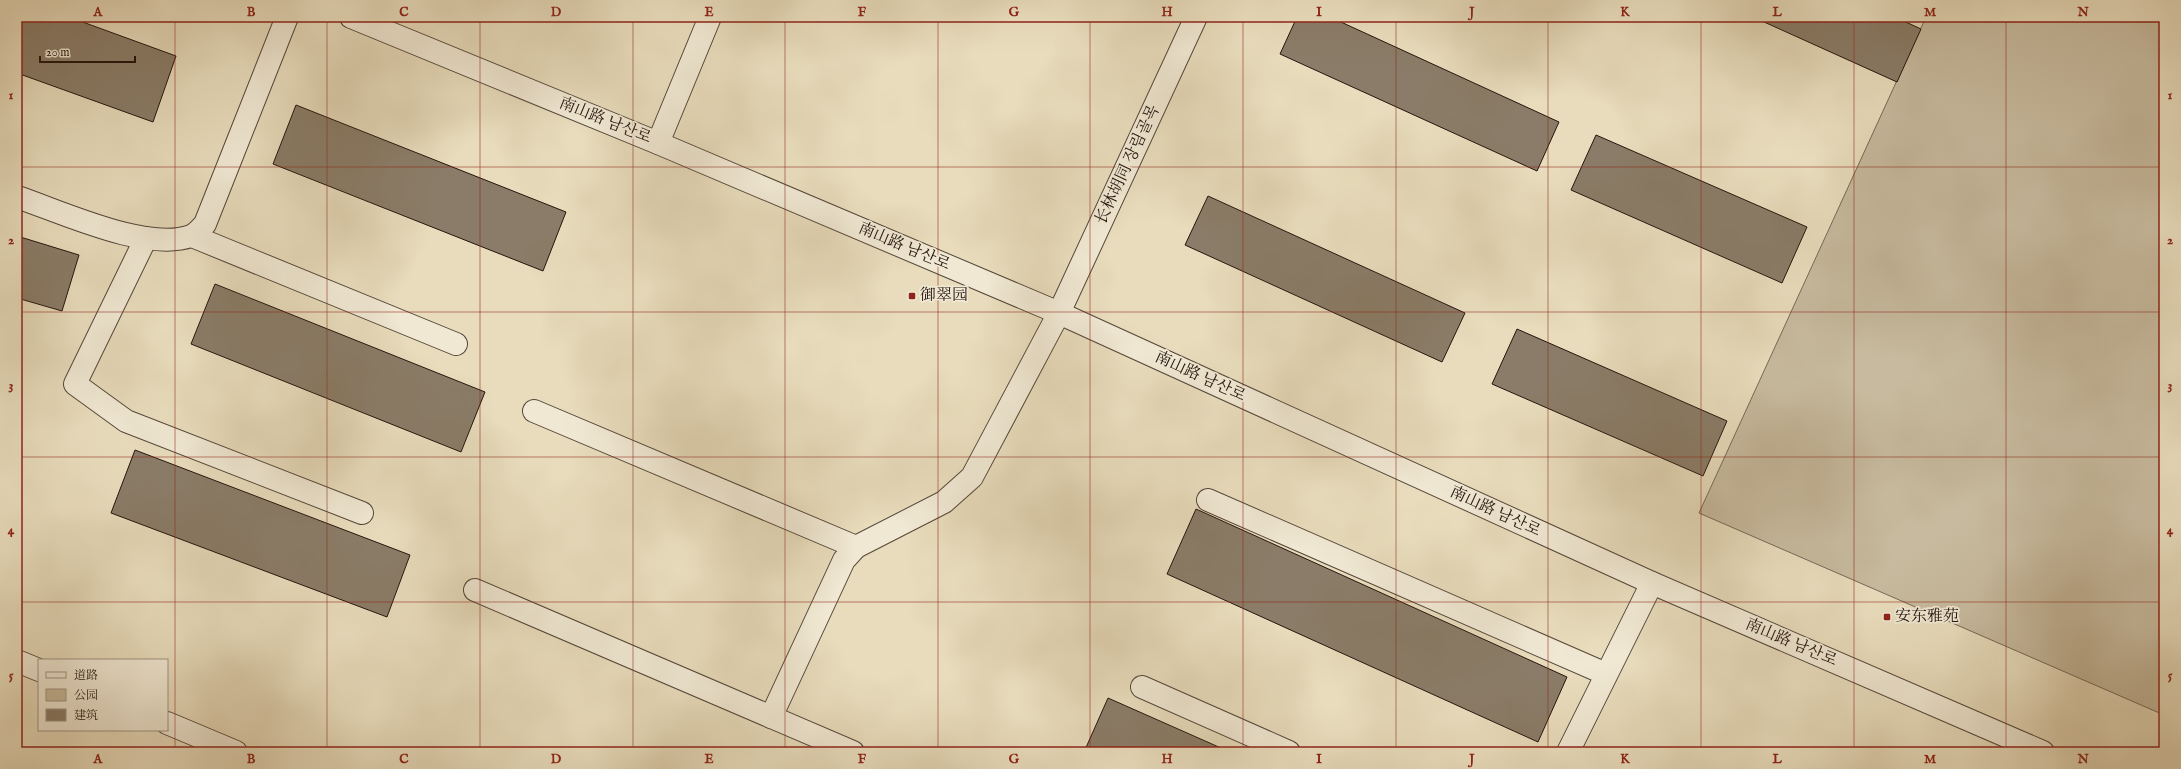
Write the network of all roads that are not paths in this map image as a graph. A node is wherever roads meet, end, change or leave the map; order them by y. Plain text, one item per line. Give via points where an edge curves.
1 (287, 17) edge
2 (351, 17) edge
3 (710, 17) edge
4 (1196, 17) edge
5 (658, 143) junction
6 (17, 197) edge
7 (192, 236) junction
8 (146, 238) junction
9 (1059, 313) junction
10 (456, 344) dead end
11 (534, 411) dead end
12 (1208, 500) dead end
13 (362, 513) dead end
14 (856, 546) junction
15 (1652, 583) junction
16 (475, 590) dead end
17 (17, 661) edge
18 (38, 670) edge
19 (1606, 674) junction
20 (1142, 687) dead end
21 (771, 717) junction
22 (168, 723) edge
23 (2034, 750) edge
24 (236, 752) edge
25 (853, 752) edge
26 (1290, 752) edge
27 (1568, 752) edge

1 - 7 street via 205,224
2 - 5 street, 南山路 남산로
3 - 5 street
4 - 9 street, 长林胡同 장림골목
5 - 9 street, 南山路 남산로
6 - 8 street via 128,236
7 - 8 street via 165,241
7 - 10 street
8 - 13 street via 75,384 126,421
9 - 14 street, 长林胡同 장림골목 via 972,477 944,502
9 - 15 street, 南山路 남산로
11 - 14 street
12 - 19 street
14 - 21 street via 844,560
15 - 19 street
15 - 23 street, 南山路 남산로
16 - 21 street
17 - 18 street
19 - 27 street
20 - 26 street
21 - 25 street
22 - 24 street

